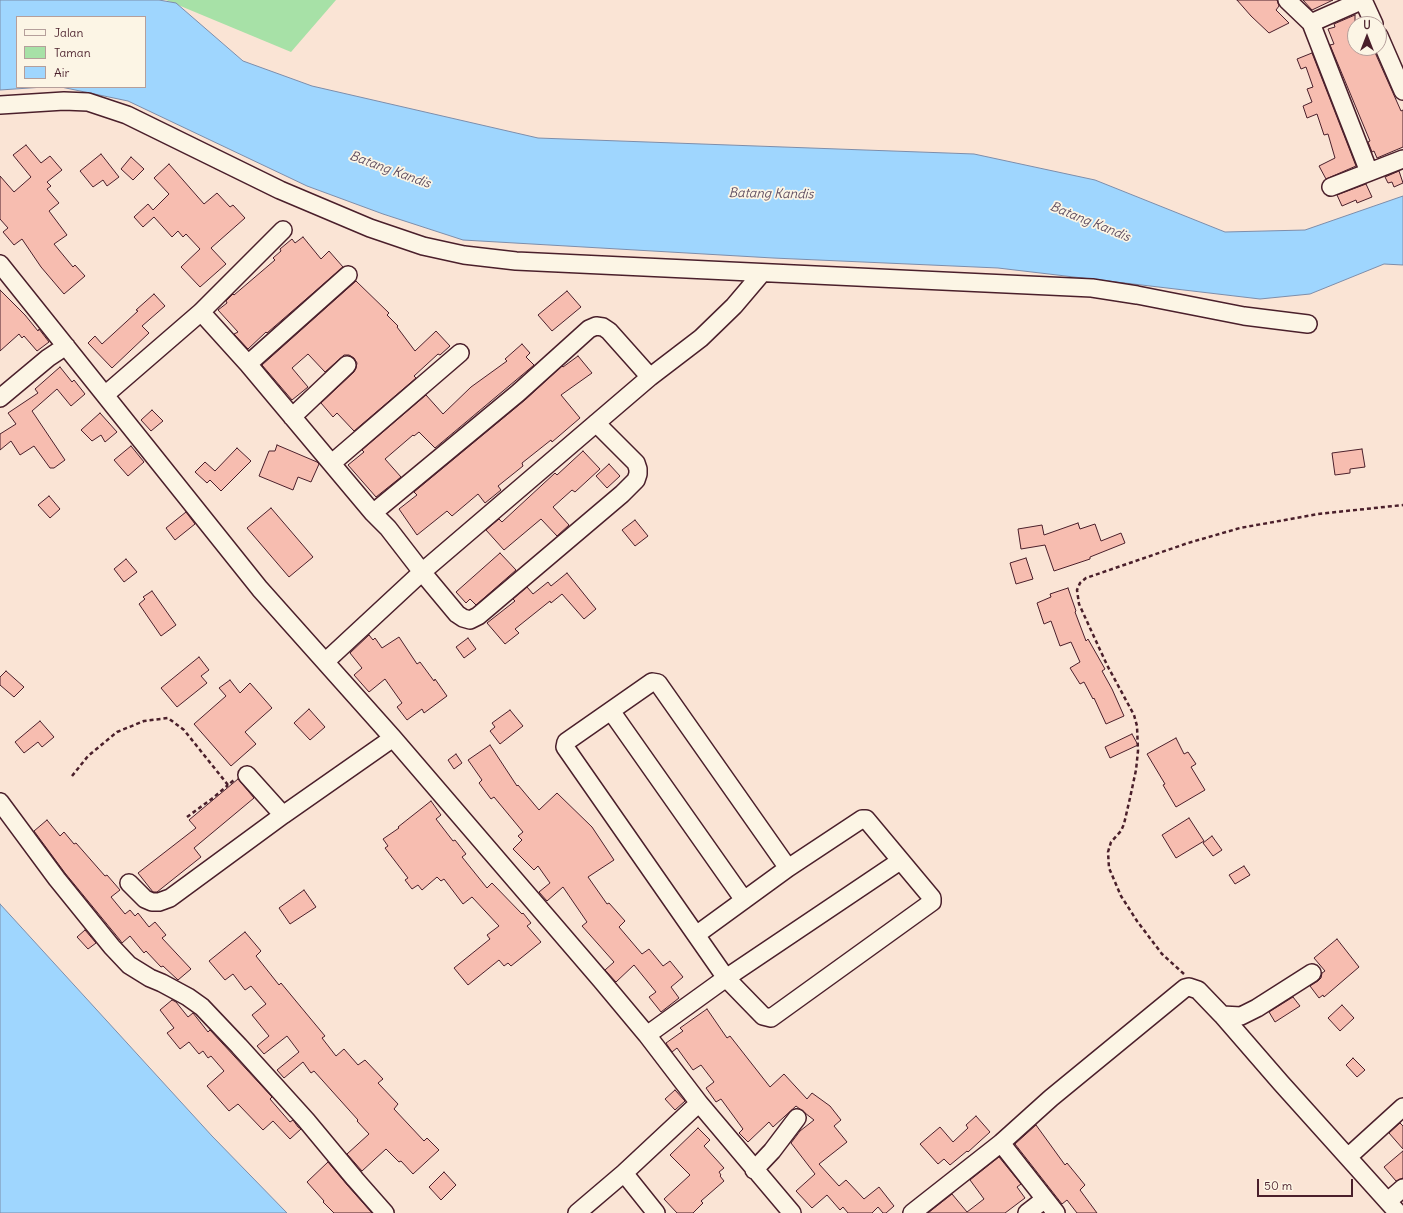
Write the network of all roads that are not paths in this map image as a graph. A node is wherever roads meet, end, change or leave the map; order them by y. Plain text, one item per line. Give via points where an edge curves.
1 (1287, 0) edge
2 (1363, 0) edge
3 (1370, 16) edge
4 (1311, 23) junction
5 (1387, 54) edge
6 (1403, 91) edge
7 (0, 105) edge
8 (1403, 159) edge
9 (1369, 172) junction
10 (1331, 188) dead end
11 (283, 230) dead end
12 (0, 264) edge
13 (762, 273) junction
14 (348, 275) dead end
15 (201, 312) junction
16 (1308, 324) dead end
17 (66, 346) junction
18 (460, 353) dead end
19 (248, 364) junction
20 (347, 365) dead end
21 (650, 377) junction
22 (105, 395) junction
23 (0, 398) edge
24 (292, 417) junction
25 (596, 423) junction
26 (332, 463) junction
27 (373, 513) junction
28 (422, 572) junction
29 (325, 662) junction
30 (611, 711) junction
31 (393, 738) junction
32 (247, 775) road end
33 (0, 802) edge
34 (283, 815) junction
35 (900, 861) junction
36 (788, 868) junction
37 (129, 883) dead end
38 (744, 900) junction
39 (696, 935) junction
40 (1312, 973) dead end
41 (726, 978) junction
42 (1222, 1015) junction
43 (647, 1035) junction
44 (699, 1104) junction
45 (1403, 1107) edge
46 (797, 1118) dead end
47 (1001, 1143) junction
48 (1348, 1156) junction
49 (754, 1170) junction
50 (624, 1173) junction
51 (1403, 1188) edge
52 (1045, 1199) junction
53 (1393, 1207) edge
54 (385, 1213) edge
55 (577, 1213) edge
56 (656, 1213) edge
57 (792, 1213) edge
58 (912, 1213) edge
59 (1027, 1213) edge
60 (1056, 1213) edge

1 - 4 street
2 - 3 street
2 - 4 street
4 - 9 street
5 - 6 street
7 - 13 street via 88,102 127,115 280,190 370,228 423,246 464,255 516,261
8 - 9 street
9 - 10 street
11 - 15 street
12 - 17 street
13 - 16 street via 1092,288 1244,316
13 - 21 street via 720,321
14 - 19 street
15 - 19 street
15 - 22 street
17 - 22 street
17 - 23 street
18 - 26 street
19 - 24 street
20 - 24 street
21 - 25 street
21 - 27 street via 603,326 589,329 518,393
22 - 29 street via 260,589
24 - 26 street
25 - 28 street
25 - 28 street via 636,463 636,480 622,494 478,616 470,620 457,614
26 - 27 street
27 - 28 street
28 - 29 street
29 - 31 street
30 - 36 street via 652,682 658,683
30 - 38 street
30 - 39 street via 566,742 565,747
31 - 34 street
31 - 43 street
32 - 34 street
33 - 54 street via 112,947 129,965 202,1007 306,1120
34 - 37 street via 170,898 152,902
35 - 36 street via 866,819 862,819
35 - 41 street
35 - 41 street via 932,898 932,902 772,1018 763,1016
36 - 38 street
38 - 39 street
39 - 41 street
40 - 42 street via 1241,1016
41 - 43 street
42 - 47 street via 1198,990 1185,988 1051,1098
42 - 48 street
43 - 44 street
44 - 49 street
44 - 50 street
45 - 48 street
46 - 49 street
47 - 52 street
47 - 58 street
48 - 53 street
49 - 57 street
50 - 55 street
50 - 56 street
51 - 53 street
52 - 59 street
52 - 60 street

